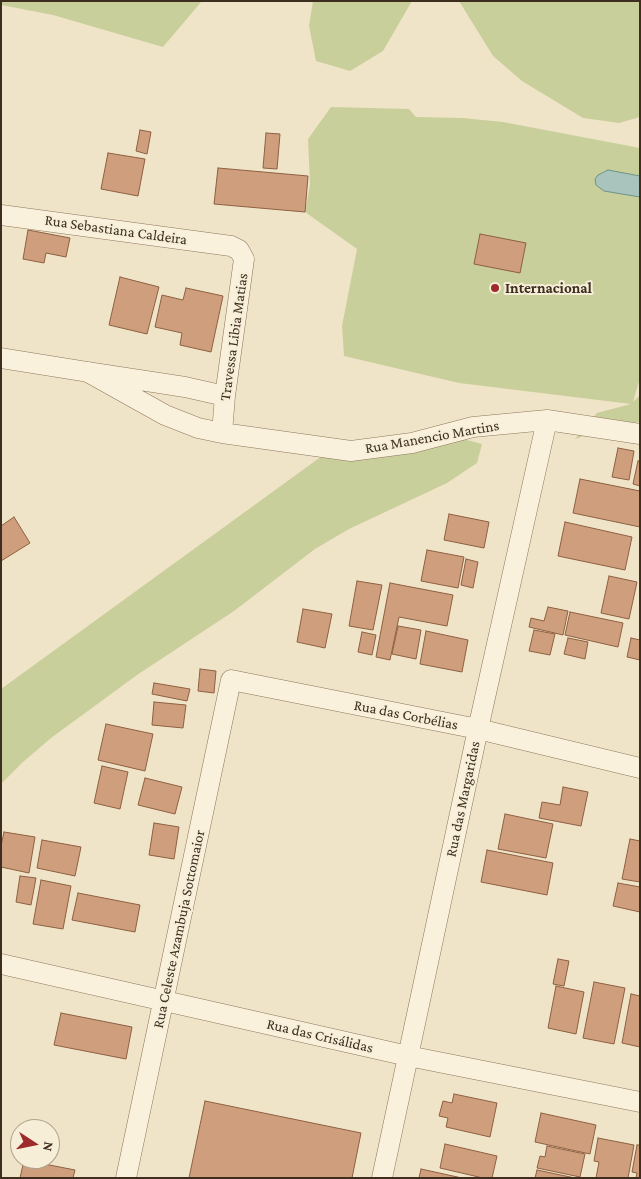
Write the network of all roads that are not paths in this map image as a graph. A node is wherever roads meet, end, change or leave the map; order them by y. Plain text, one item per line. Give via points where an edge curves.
1 (1, 215) edge
2 (231, 246) joint
3 (1, 358) edge
4 (88, 372) junction
5 (225, 396) junction
6 (547, 420) junction
7 (222, 433) junction
8 (640, 434) edge
9 (231, 680) joint
10 (478, 730) junction
11 (640, 768) edge
12 (1, 964) edge
13 (164, 1001) junction
14 (408, 1056) junction
15 (640, 1102) edge
16 (126, 1178) edge
17 (382, 1178) edge

1 - 2 street, Rua Sebastiana Caldeira
2 - 5 street, Travessa Libia Matias via 239,250 244,260
3 - 4 street, Rua Manencio Martins
4 - 5 street, Rua Manencio Martins
4 - 7 street, Rua Manencio Martins via 165,415
5 - 7 street, Travessa Libia Matias
6 - 7 street, Rua Manencio Martins via 473,427 412,443 352,451
6 - 8 street, Rua Manencio Martins
6 - 10 street, Rua das Margaridas
9 - 10 street, Rua das Corbélias
9 - 13 street, Rua Celeste Azambuja Sottomaior
10 - 11 street, Rua das Corbélias
10 - 14 street, Rua das Margaridas
12 - 13 street, Rua das Crisálidas
13 - 14 street, Rua das Crisálidas
13 - 16 street, Rua Celeste Azambuja Sottomaior
14 - 15 street, Rua das Crisálidas
14 - 17 street, Rua das Margaridas

